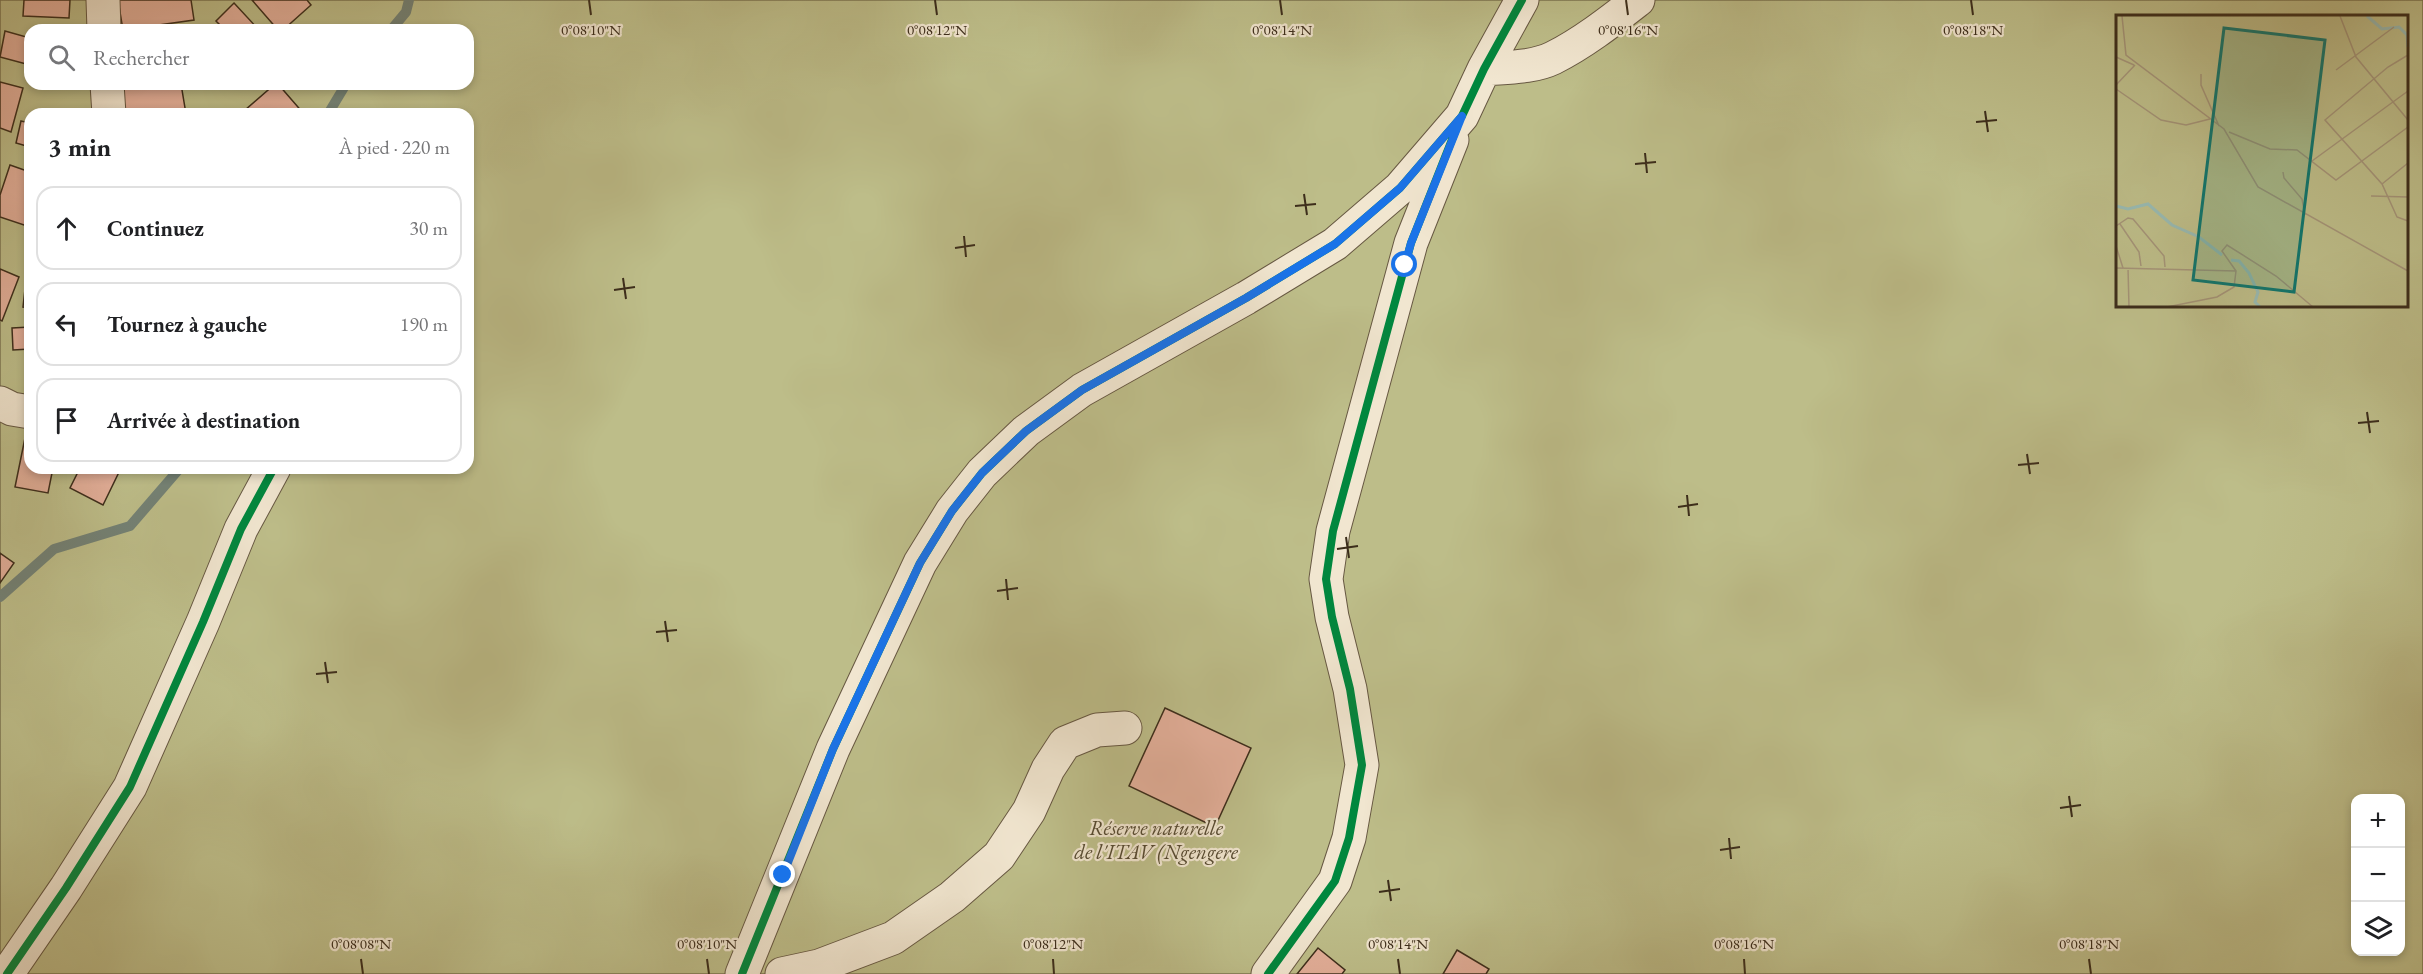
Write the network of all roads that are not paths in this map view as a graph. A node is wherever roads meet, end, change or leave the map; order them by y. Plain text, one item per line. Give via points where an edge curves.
1 (103, 0) edge
2 (1522, 0) edge
3 (1638, 0) edge
4 (104, 24) edge
5 (1484, 69) junction
6 (107, 90) edge
7 (109, 108) edge
8 (1462, 116) junction
9 (0, 404) edge
10 (24, 411) edge
11 (271, 474) edge
12 (1125, 728) dead end
13 (7, 974) edge
14 (742, 974) edge
15 (782, 974) edge
16 (1268, 974) edge

1 - 4 street
2 - 5 street
3 - 5 street via 1603,28 1552,58 1524,66
5 - 8 street
6 - 7 street
8 - 14 street via 1400,188 1335,244 1082,390 1026,431 982,473 952,511 920,563 833,749
8 - 16 street via 1411,243 1333,531 1326,579 1362,765 1350,838 1335,881
9 - 10 street
11 - 13 street via 241,529 130,787
12 - 15 street via 1097,730 1065,743 1029,811 999,856 952,897 893,938 819,966

